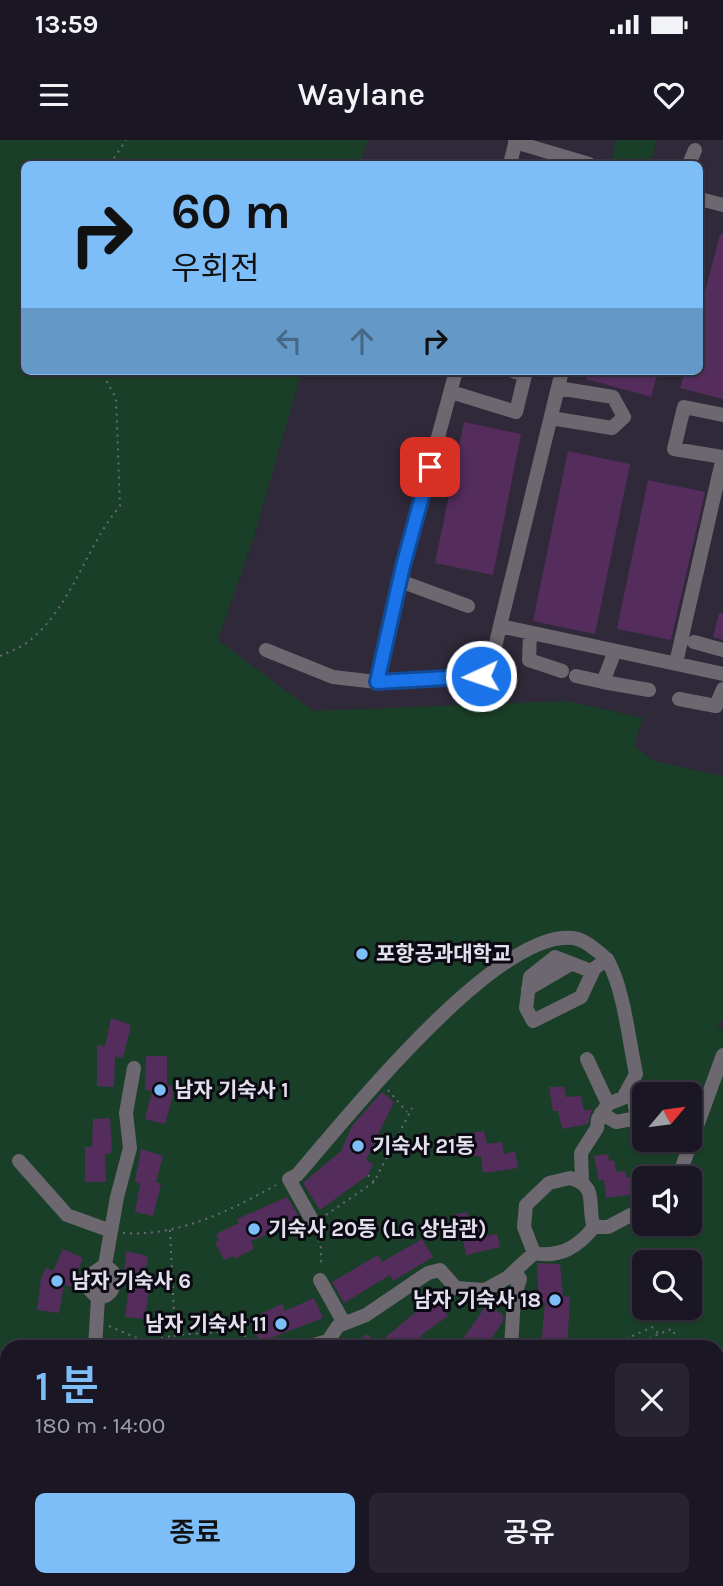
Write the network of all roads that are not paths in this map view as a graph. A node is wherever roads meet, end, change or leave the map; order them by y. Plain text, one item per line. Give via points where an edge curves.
1 (516, 141) edge
2 (695, 150) dead end
3 (511, 161) edge
4 (579, 161) edge
5 (690, 161) edge
6 (703, 200) edge
7 (723, 205) edge
8 (455, 375) edge
9 (525, 375) edge
10 (561, 375) edge
11 (558, 388) junction
12 (451, 392) junction
13 (723, 415) edge
14 (551, 418) junction
15 (400, 581) junction
16 (468, 606) dead end
17 (499, 626) junction
18 (530, 634) junction
19 (694, 642) dead end
20 (266, 650) dead end
21 (723, 650) edge
22 (615, 651) junction
23 (676, 663) junction
24 (723, 674) edge
25 (377, 682) junction
26 (603, 682) junction
27 (723, 689) edge
28 (649, 690) dead end
29 (679, 699) dead end
30 (607, 959) junction
31 (594, 969) junction
32 (723, 1055) edge
33 (587, 1059) dead end
34 (134, 1068) dead end
35 (634, 1082) edge
36 (632, 1087) edge
37 (605, 1108) junction
38 (632, 1119) edge
39 (19, 1161) dead end
40 (682, 1166) edge
41 (582, 1181) junction
42 (632, 1214) edge
43 (313, 1222) road end
44 (594, 1227) junction
45 (111, 1231) junction
46 (534, 1253) junction
47 (515, 1271) junction
48 (320, 1280) road end
49 (344, 1323) junction
50 (95, 1340) edge
51 (329, 1340) edge
52 (511, 1340) edge

1 - 3 lane
1 - 4 lane
2 - 5 lane
6 - 7 lane
8 - 12 lane
9 - 12 lane via 516,412
10 - 11 lane
11 - 14 lane
11 - 14 lane via 613,397 624,417 612,428
12 - 15 lane
13 - 23 lane via 684,407 674,449 723,457
14 - 17 lane
15 - 16 lane
15 - 25 lane
17 - 18 lane
17 - 25 lane via 491,664 481,676
18 - 22 lane
18 - 26 lane via 529,660
19 - 21 lane
20 - 25 lane via 333,677
22 - 23 lane
22 - 26 lane
23 - 24 lane
26 - 28 lane
27 - 29 lane via 716,706
30 - 31 lane
30 - 35 lane via 620,997 636,1074
30 - 43 lane via 571,937 540,944 466,991 289,1179
31 - 31 lane via 555,957 530,977 526,1008 533,1021 581,997
32 - 40 lane
33 - 37 lane
34 - 45 lane via 126,1113 130,1148
36 - 37 lane
37 - 38 lane via 617,1122
37 - 41 lane via 581,1153
39 - 45 lane via 67,1215
41 - 44 lane via 590,1193
41 - 46 lane via 557,1180 531,1198 524,1217
42 - 44 lane via 608,1227
44 - 46 lane via 571,1249
45 - 50 lane via 105,1265 92,1274 90,1282 90,1290 99,1298
46 - 47 lane
47 - 49 lane via 485,1290 456,1288 440,1270 428,1273 378,1309
47 - 52 lane via 520,1279
48 - 49 lane
49 - 51 lane

